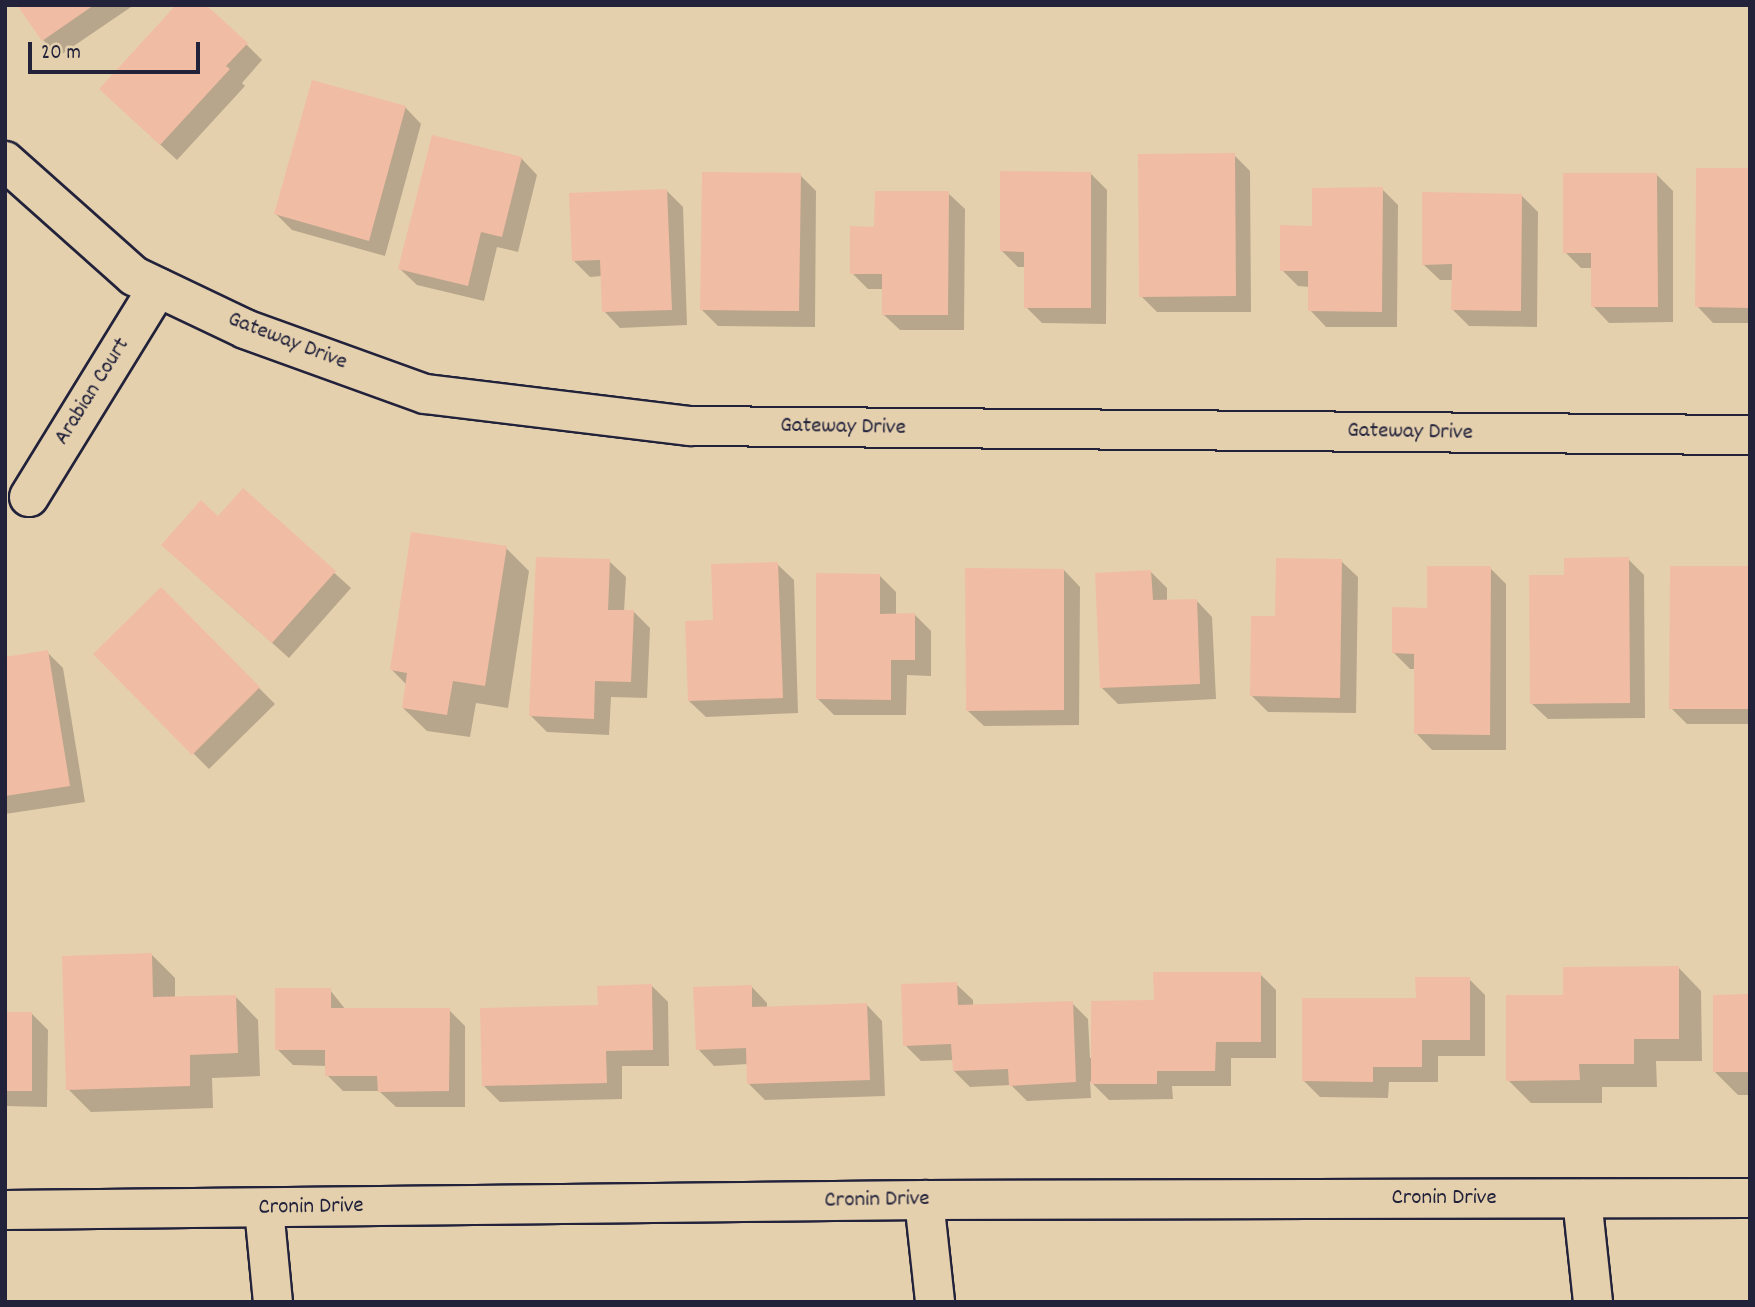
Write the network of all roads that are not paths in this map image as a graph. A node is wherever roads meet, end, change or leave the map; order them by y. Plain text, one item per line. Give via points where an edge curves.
1 (5, 161) edge
2 (158, 287) junction
3 (1750, 435) edge
4 (29, 496) dead end
5 (1750, 1198) edge
6 (1582, 1199) junction
7 (924, 1200) junction
8 (264, 1209) junction
9 (5, 1210) edge
10 (273, 1302) edge
11 (935, 1302) edge
12 (1593, 1302) edge

1 - 2 street, Gateway Drive via 134,276
2 - 3 street, Gateway Drive via 245,329 425,394 690,426
2 - 4 street, Arabian Court
5 - 6 street, Cronin Drive
6 - 7 street, Cronin Drive
6 - 12 street
7 - 8 street, Cronin Drive
7 - 11 street
8 - 9 street, Cronin Drive
8 - 10 street

